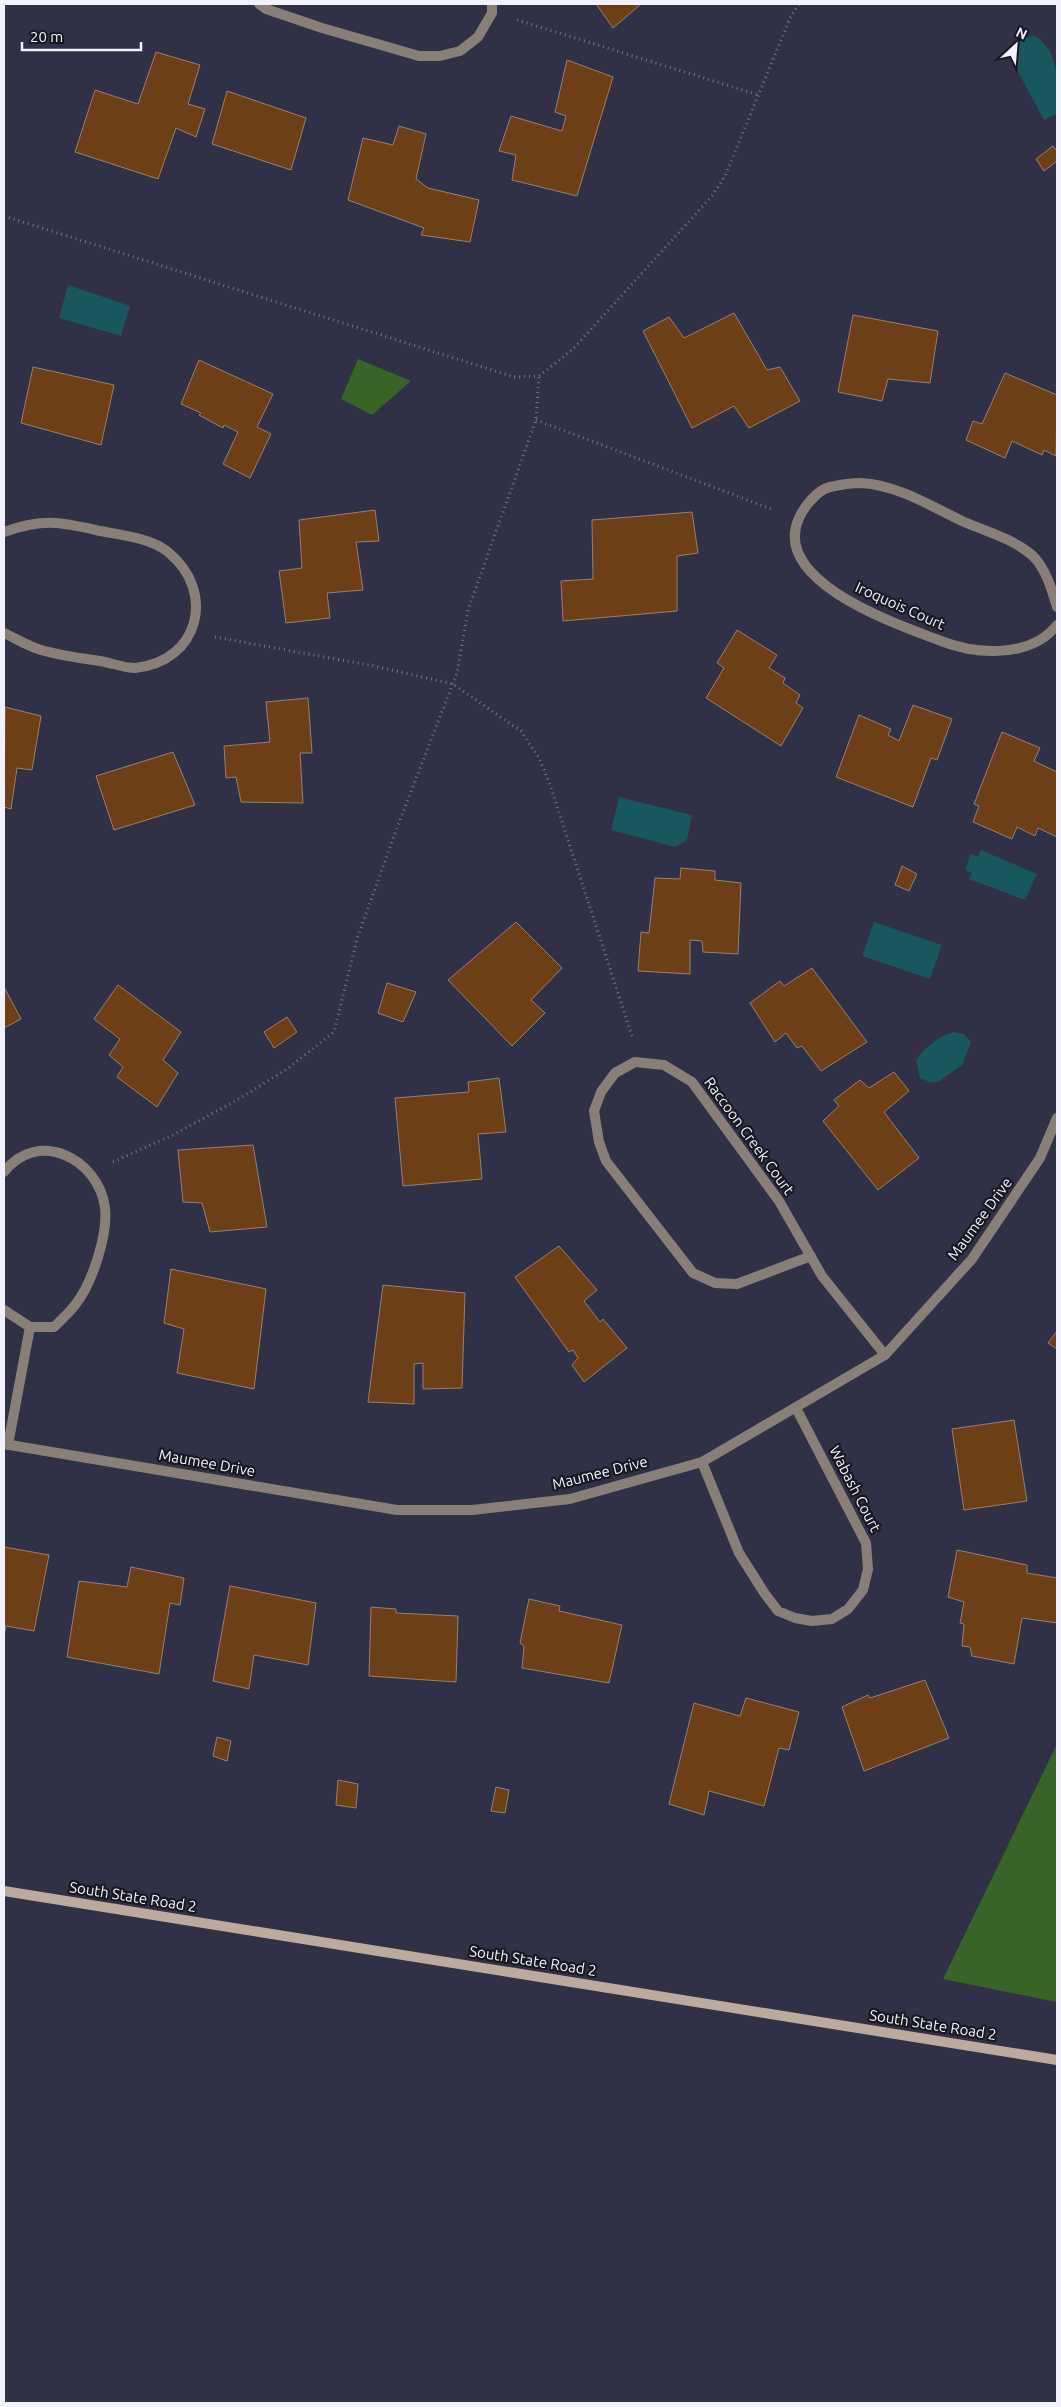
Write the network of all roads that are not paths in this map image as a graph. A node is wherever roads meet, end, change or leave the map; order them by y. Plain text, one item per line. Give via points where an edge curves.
1 (259, 4) edge
2 (492, 8) edge
3 (4, 532) edge
4 (1057, 607) edge
5 (1057, 625) edge
6 (4, 632) edge
7 (1057, 1118) edge
8 (4, 1172) edge
9 (811, 1256) junction
10 (4, 1310) edge
11 (30, 1327) junction
12 (885, 1355) junction
13 (796, 1408) junction
14 (6, 1444) edge
15 (702, 1462) junction
16 (4, 1891) edge
17 (1057, 2060) edge

1 - 2 street via 322,28 419,56 440,56 460,51 478,37
3 - 6 street via 46,521 129,535 167,551 183,567 192,583 198,606 194,627 179,649 157,662 134,668 38,649
4 - 5 street, Iroquois Court via 1050,583 1033,557 1002,537 895,490 859,483 827,487 808,502 798,519 794,538 802,560 815,578 866,610 970,650 1016,650 1050,634
7 - 12 street, Maumee Drive via 1040,1158 972,1259
8 - 11 street via 31,1151 51,1150 90,1172 105,1207 104,1230 92,1275 76,1304 54,1327
9 - 9 street, Raccoon Creek Court via 779,1201 692,1082 664,1065 640,1062 615,1073 601,1092 594,1111 606,1161 693,1273 716,1283 737,1284
9 - 12 street, Raccoon Creek Court via 822,1276
10 - 11 street
11 - 14 street
12 - 13 street, Maumee Drive
13 - 15 street, Maumee Drive
13 - 15 street, Wabash Court via 866,1543 868,1569 863,1590 848,1609 832,1619 812,1621 778,1610 740,1553
14 - 15 street, Maumee Drive via 397,1510 472,1510 570,1499
16 - 17 main road, South State Road 2

